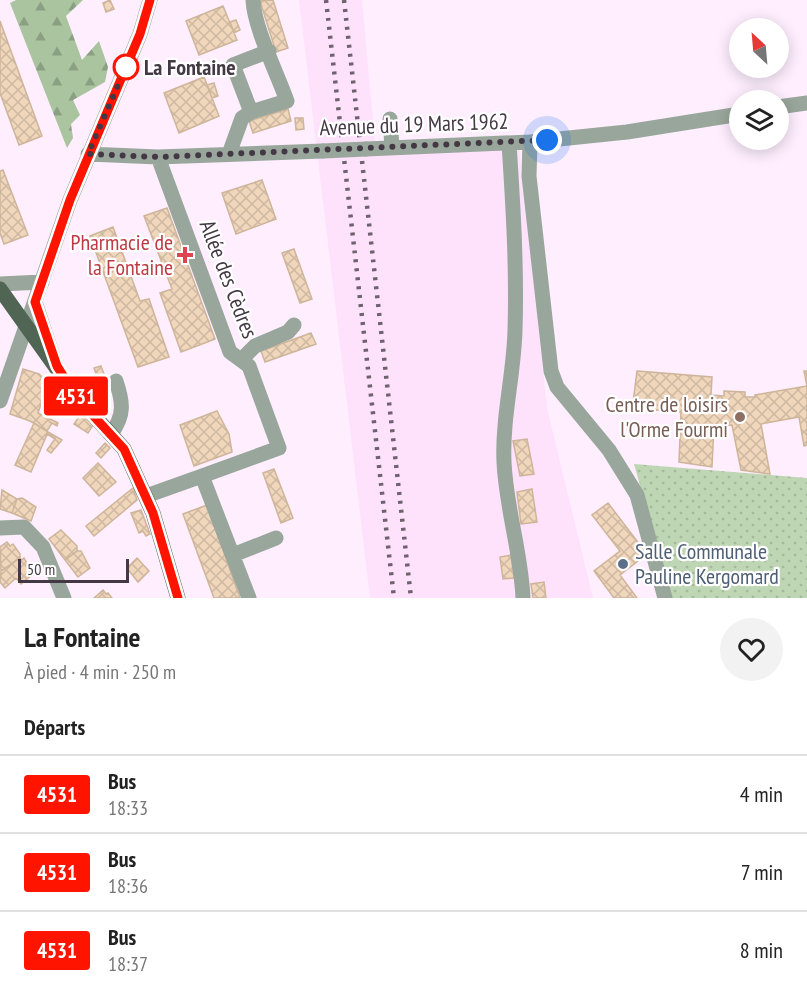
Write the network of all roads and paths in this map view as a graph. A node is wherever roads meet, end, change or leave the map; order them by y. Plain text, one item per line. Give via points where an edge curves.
1 (150, 0) edge
2 (253, 0) edge
3 (269, 51) junction
4 (807, 103) edge
5 (789, 105) edge
6 (252, 112) junction
7 (729, 116) edge
8 (390, 119) dead end
9 (530, 142) junction
10 (509, 143) junction
11 (392, 147) junction
12 (88, 154) junction
13 (230, 154) junction
14 (158, 157) junction
15 (42, 282) junction
16 (0, 286) edge
17 (35, 302) junction
18 (27, 325) junction
19 (294, 325) dead end
20 (241, 360) junction
21 (57, 366) junction
22 (116, 381) dead end
23 (0, 401) edge
24 (111, 434) junction
25 (201, 476) junction
26 (146, 496) junction
27 (0, 528) edge
28 (276, 538) dead end
29 (233, 555) junction
30 (64, 598) edge
31 (178, 598) edge
32 (249, 598) edge
33 (523, 598) edge
34 (665, 598) edge

1 - 12 street via 140,34
2 - 3 street
3 - 6 street via 234,65
3 - 6 street via 287,101
4 - 5 street
6 - 13 street via 242,118
7 - 9 street, Avenue du 19 Mars 1962
8 - 11 street
9 - 10 street, Avenue du 19 Mars 1962
9 - 34 street via 530,186 551,371 557,387 609,450 637,495
10 - 11 street, Avenue du 19 Mars 1962
10 - 33 street via 514,199 515,330 503,435
11 - 13 street, Avenue du 19 Mars 1962, bridge
12 - 14 street, Avenue du 19 Mars 1962
12 - 15 street
13 - 14 street, Avenue du 19 Mars 1962
14 - 20 street, Allée des Cèdres via 230,352
15 - 16 street
15 - 17 street
16 - 18 main road
17 - 18 street
17 - 21 street
18 - 21 main road
18 - 23 street
19 - 20 street via 288,332 255,346
20 - 25 street, Allée des Cèdres via 249,366 279,448
21 - 24 main road via 77,398
22 - 24 street via 124,403
24 - 26 main road via 124,449
25 - 26 street
25 - 29 street
26 - 31 main road
27 - 30 street via 24,527 37,538
28 - 29 street
29 - 32 street

